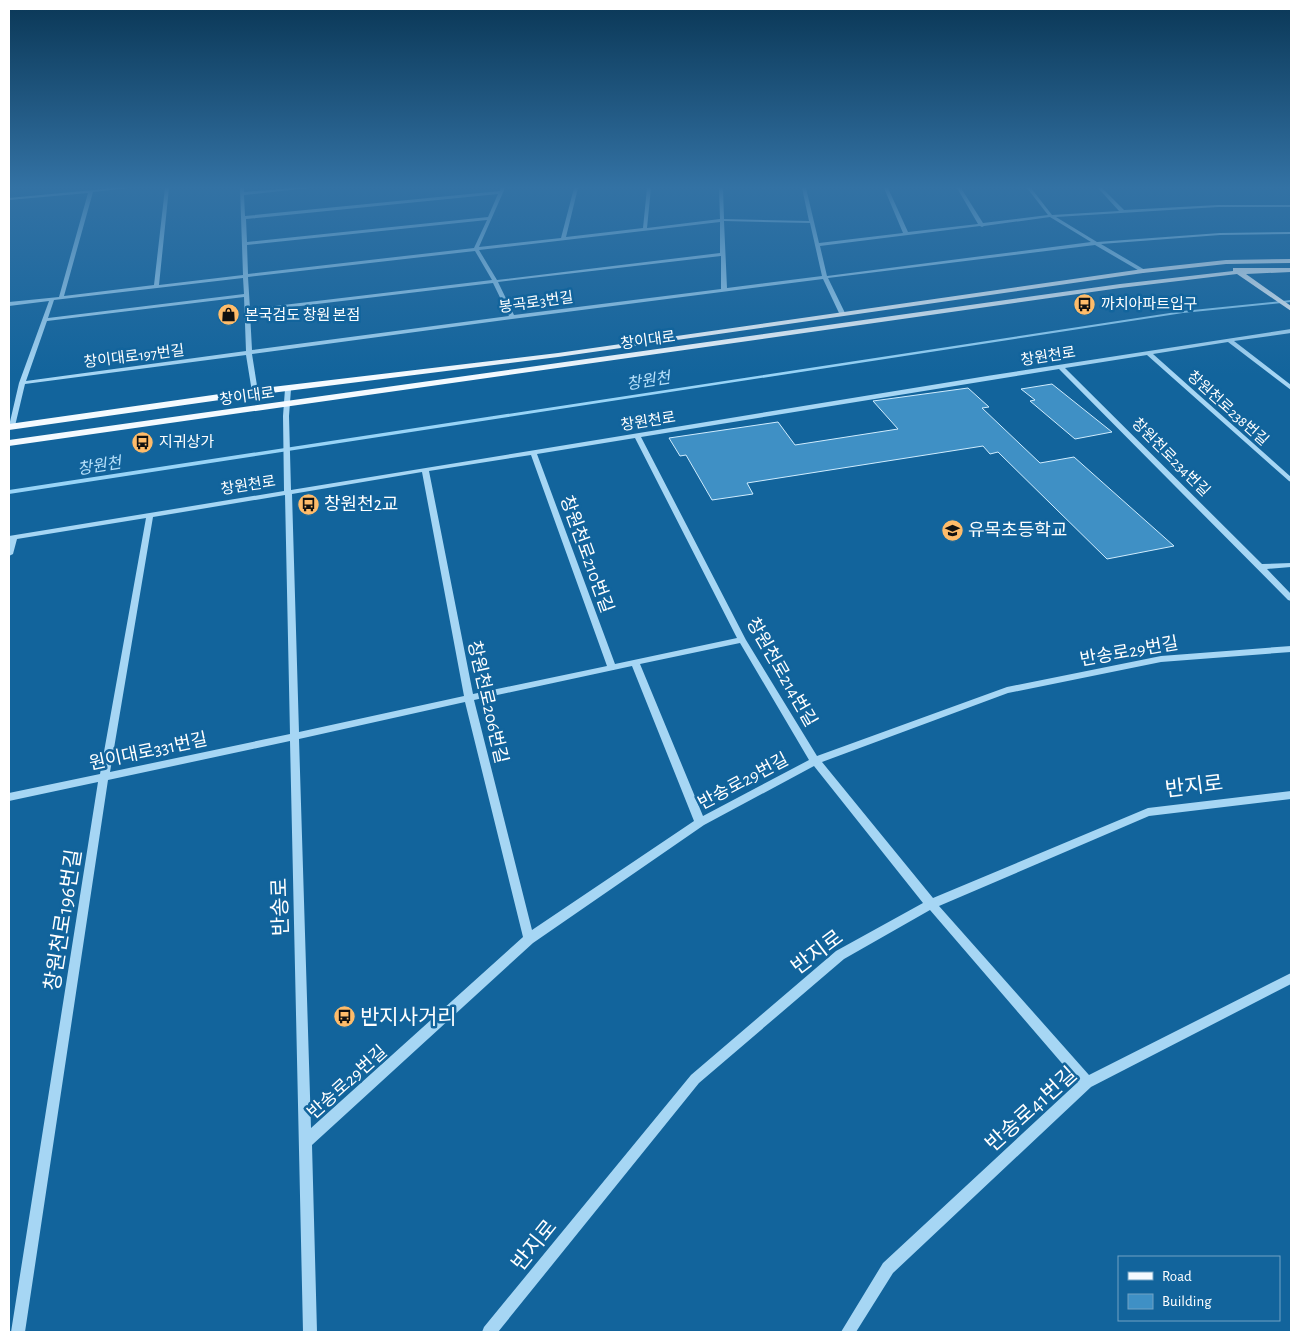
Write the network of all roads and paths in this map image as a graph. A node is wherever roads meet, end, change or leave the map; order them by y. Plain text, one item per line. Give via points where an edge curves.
1 (74, 251) edge
2 (160, 251) edge
3 (244, 251) edge
4 (463, 251) edge
5 (477, 251) edge
6 (723, 251) edge
7 (819, 251) edge
8 (1036, 251) edge
9 (1109, 251) edge
10 (723, 254) junction
11 (1291, 261) edge
12 (1226, 262) junction
13 (1291, 270) edge
14 (1143, 271) junction
15 (1239, 272) junction
16 (246, 277) junction
17 (825, 277) junction
18 (495, 281) junction
19 (156, 287) junction
20 (724, 290) junction
21 (247, 295) junction
22 (61, 298) junction
23 (52, 299) junction
24 (9, 304) edge
25 (1291, 309) edge
26 (247, 311) junction
27 (842, 313) junction
28 (512, 317) junction
29 (45, 320) junction
30 (847, 324) junction
31 (1291, 331) edge
32 (1230, 340) junction
33 (1148, 353) junction
34 (250, 354) junction
35 (1061, 367) junction
36 (22, 383) junction
37 (1291, 388) edge
38 (288, 389) junction
39 (255, 392) junction
40 (286, 405) junction
41 (11, 427) edge
42 (637, 435) junction
43 (9, 443) edge
44 (533, 452) junction
45 (425, 470) junction
46 (1291, 480) edge
47 (288, 486) junction
48 (150, 514) junction
49 (11, 537) edge
50 (9, 554) edge
51 (1291, 565) edge
52 (1260, 567) junction
53 (1291, 598) edge
54 (742, 640) junction
55 (1291, 649) edge
56 (634, 662) junction
57 (611, 666) junction
58 (469, 699) junction
59 (294, 736) junction
60 (815, 761) junction
61 (104, 777) junction
62 (1291, 795) edge
63 (9, 797) edge
64 (700, 822) junction
65 (931, 904) junction
66 (529, 939) junction
67 (1291, 978) edge
68 (1087, 1083) junction
69 (305, 1142) junction
70 (18, 1332) edge
71 (310, 1332) edge
72 (489, 1332) edge
73 (848, 1332) edge

1 - 22 street
2 - 19 street
3 - 16 street
4 - 16 street
5 - 18 street
6 - 10 street
7 - 17 street
8 - 17 street, 봉곡로3번길
9 - 14 street
10 - 18 street
10 - 20 street
11 - 12 main road, 창이대로
12 - 14 main road, 창이대로
12 - 15 main road
13 - 15 main road, 창이대로
14 - 27 main road, 창이대로
15 - 25 main road
15 - 30 main road, 창이대로
16 - 19 street
16 - 21 street
17 - 20 street, 봉곡로3번길
17 - 27 street
18 - 26 street
18 - 28 street
19 - 22 street
20 - 28 street, 봉곡로3번길
21 - 26 street
21 - 29 street
22 - 23 street
23 - 24 street
23 - 29 street
26 - 34 street
27 - 30 main road
27 - 38 main road, 창이대로 via 558,355
28 - 34 street, 봉곡로3번길
29 - 36 street
30 - 40 main road, 창이대로
31 - 32 street, 창원천로
32 - 33 street, 창원천로
32 - 37 street
33 - 35 street, 창원천로
33 - 46 street, 창원천로238번길
34 - 36 street, 창이대로197번길
34 - 39 street
35 - 42 street, 창원천로
35 - 52 street, 창원천로234번길
36 - 41 street
38 - 39 main road, 창이대로
38 - 40 street
39 - 41 main road, 창이대로
40 - 43 main road, 창이대로
40 - 47 street, 반송로
42 - 44 street, 창원천로
42 - 54 street, 창원천로214번길
44 - 45 street, 창원천로
44 - 57 street, 창원천로210번길
45 - 47 street, 창원천로
45 - 58 street, 창원천로206번길
47 - 48 street, 창원천로
47 - 59 street, 반송로
48 - 49 street, 창원천로
48 - 61 street, 창원천로196번길
49 - 50 street
51 - 52 street
52 - 53 street, 창원천로234번길
54 - 56 street, 원이대로331번길
54 - 60 street, 창원천로214번길
55 - 60 street, 반송로29번길 via 1161,659 1007,690
56 - 57 street, 원이대로331번길
56 - 64 street
57 - 58 street, 원이대로331번길
58 - 59 street, 원이대로331번길
58 - 66 street, 창원천로206번길
59 - 61 street, 원이대로331번길
59 - 69 street, 반송로
60 - 64 street, 반송로29번길
60 - 65 street, 창원천로214번길
61 - 63 street, 원이대로331번길
61 - 70 street, 창원천로196번길
62 - 65 street, 반지로 via 1148,812
64 - 66 street, 반송로29번길
65 - 68 street, 창원천로214번길
65 - 72 street, 반지로 via 840,955 695,1079
66 - 69 street, 반송로29번길
67 - 68 street, 반송로41번길
68 - 73 street, 반송로41번길 via 888,1268
69 - 71 street, 반송로

